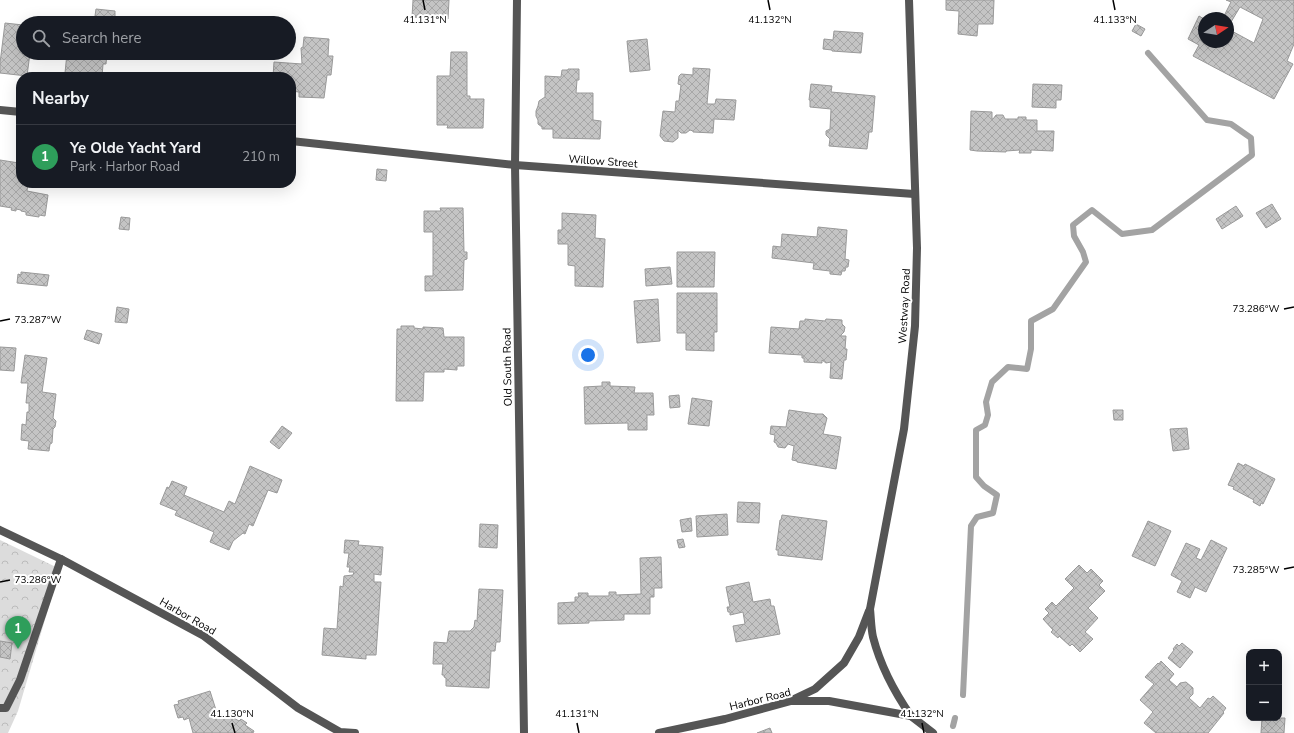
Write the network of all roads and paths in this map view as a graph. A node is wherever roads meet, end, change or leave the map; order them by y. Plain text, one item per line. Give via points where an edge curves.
1 (517, 0) edge
2 (909, 0) edge
3 (0, 110) edge
4 (16, 112) edge
5 (296, 142) edge
6 (515, 165) junction
7 (914, 194) junction
8 (0, 530) edge
9 (61, 559) junction
10 (870, 609) junction
11 (791, 701) junction
12 (0, 708) edge
13 (911, 716) junction
14 (355, 733) edge
15 (524, 733) edge
16 (659, 733) edge
17 (933, 733) edge

1 - 6 street, Old South Road
2 - 7 street, Westway Road
3 - 4 street
5 - 6 street, Willow Street
6 - 7 street, Willow Street
6 - 15 street, Old South Road
7 - 10 street, Westway Road via 917,248 914,334 904,429
8 - 9 street, Harbor Road
9 - 12 street via 20,680 6,708
9 - 14 street, Harbor Road via 204,636 298,708 340,732
10 - 11 street, Westway Road via 859,637 844,663 815,689
10 - 13 street, Westway Road via 873,636 880,656 898,698
11 - 13 street, Harbor Road via 829,700
11 - 16 street, Harbor Road
13 - 17 street, Harbor Road

